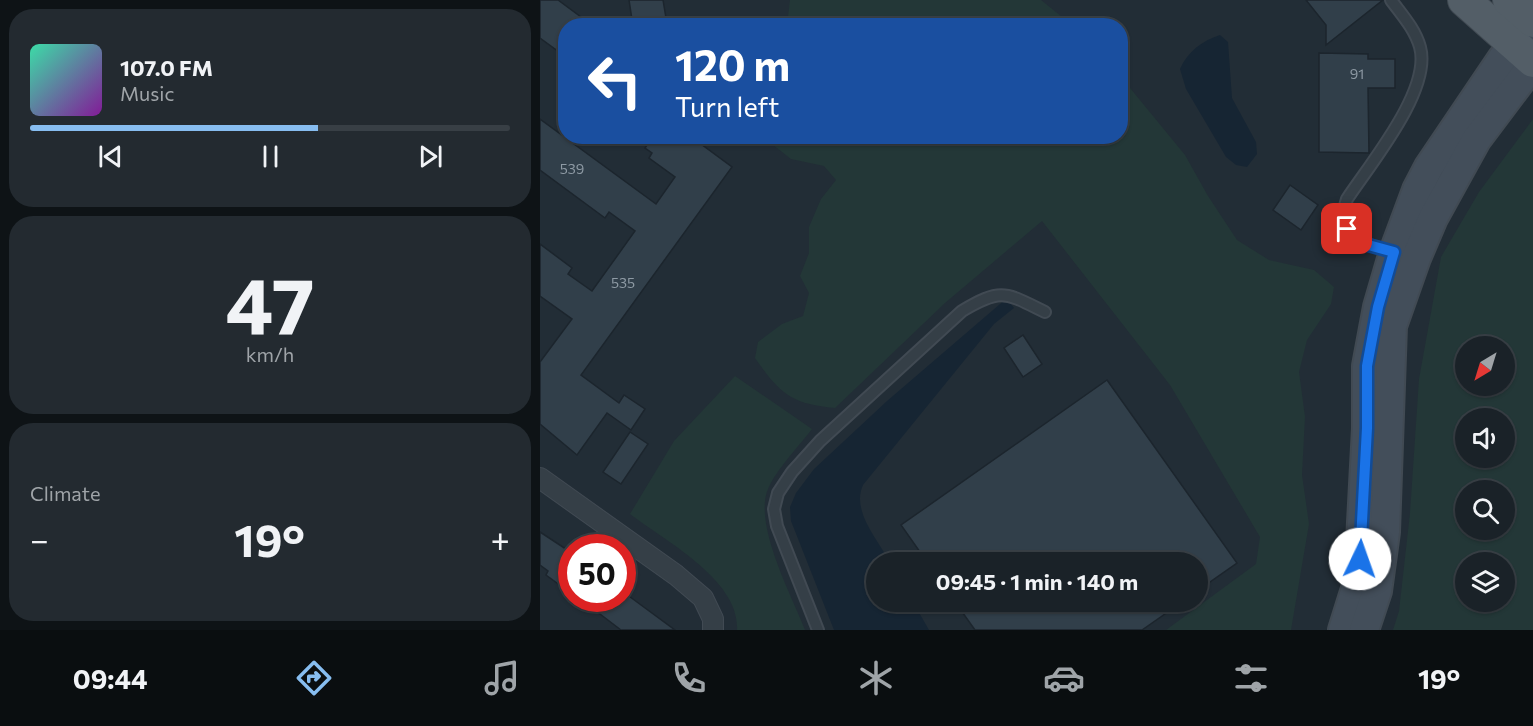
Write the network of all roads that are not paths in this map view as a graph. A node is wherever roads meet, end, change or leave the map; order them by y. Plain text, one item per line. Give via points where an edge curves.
1 (1391, 0) edge
2 (1464, 0) edge
3 (1509, 0) edge
4 (1530, 38) edge
5 (1405, 255) junction
6 (1045, 312) dead end
7 (540, 478) edge
8 (713, 630) edge
9 (818, 630) edge
10 (1343, 630) edge
11 (1364, 630) edge

1 - 5 lane via 1412,28 1421,49 1421,72 1415,96 1343,212 1347,229 1361,243
2 - 4 main road
3 - 4 main road
4 - 5 main road via 1429,167
5 - 10 main road via 1378,307 1367,366 1359,579
5 - 11 main road via 1392,326 1385,532 1377,591
6 - 9 lane via 1011,296 987,296 962,311 820,441 778,493 774,509 777,526
7 - 8 street via 676,574 703,598

